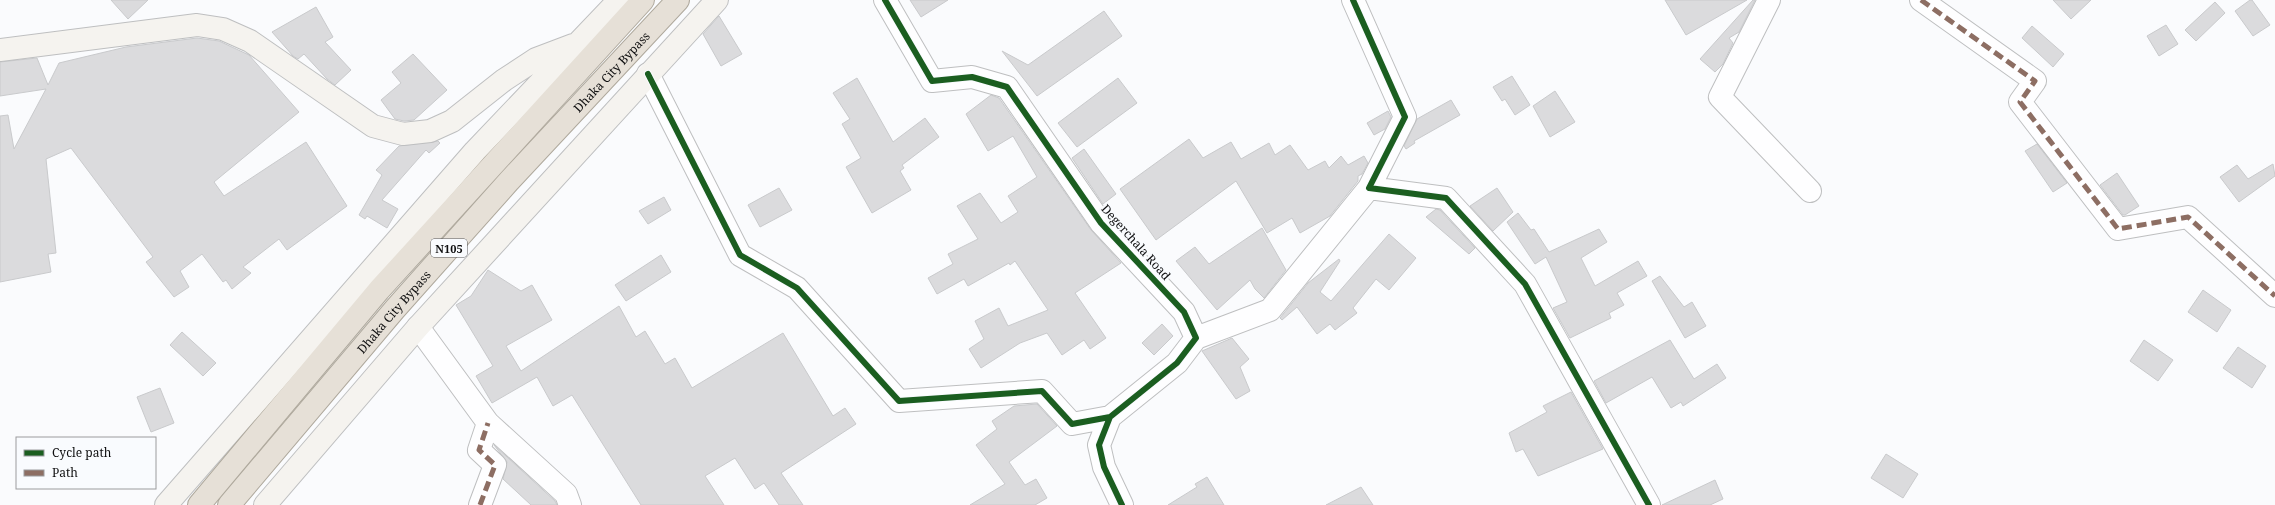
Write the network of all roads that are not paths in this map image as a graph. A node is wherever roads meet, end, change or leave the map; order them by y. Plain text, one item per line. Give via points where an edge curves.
1 (619, 0) edge
2 (643, 0) edge
3 (678, 0) edge
4 (717, 0) edge
5 (884, 0) edge
6 (1353, 0) edge
7 (1770, 0) edge
8 (1922, 0) edge
9 (578, 43) junction
10 (0, 50) edge
11 (648, 74) junction
12 (1369, 188) junction
13 (1810, 191) dead end
14 (2275, 296) edge
15 (418, 327) junction
16 (1196, 338) junction
17 (1110, 417) junction
18 (488, 423) junction
19 (166, 505) edge
20 (199, 505) edge
21 (229, 505) edge
22 (265, 505) edge
23 (480, 505) edge
24 (570, 505) edge
25 (1122, 505) edge
26 (1649, 505) edge

1 - 9 main road
2 - 20 highway, Dhaka City Bypass / N105 via 379,290
3 - 21 highway, Dhaka City Bypass / N105 via 509,181
4 - 11 main road
5 - 16 street, Degerchala Road via 932,81 972,77 1007,87 1101,223 1184,312
6 - 12 street via 1405,117
7 - 13 street via 1720,97
8 - 14 street via 2035,81 2020,102 2118,230 2188,217
9 - 10 main road via 536,59 504,80 452,121 430,131 403,134 373,126 250,41 223,28 197,25
9 - 19 main road via 475,151
11 - 15 main road
11 - 17 street via 740,255 797,288 899,401 1042,391 1072,424
12 - 16 street via 1270,310
12 - 26 street via 1446,198 1525,284
15 - 18 street
15 - 22 main road
16 - 17 street via 1177,363
17 - 25 street via 1099,445 1104,467
18 - 23 street via 480,450 495,465
18 - 24 street via 566,494

